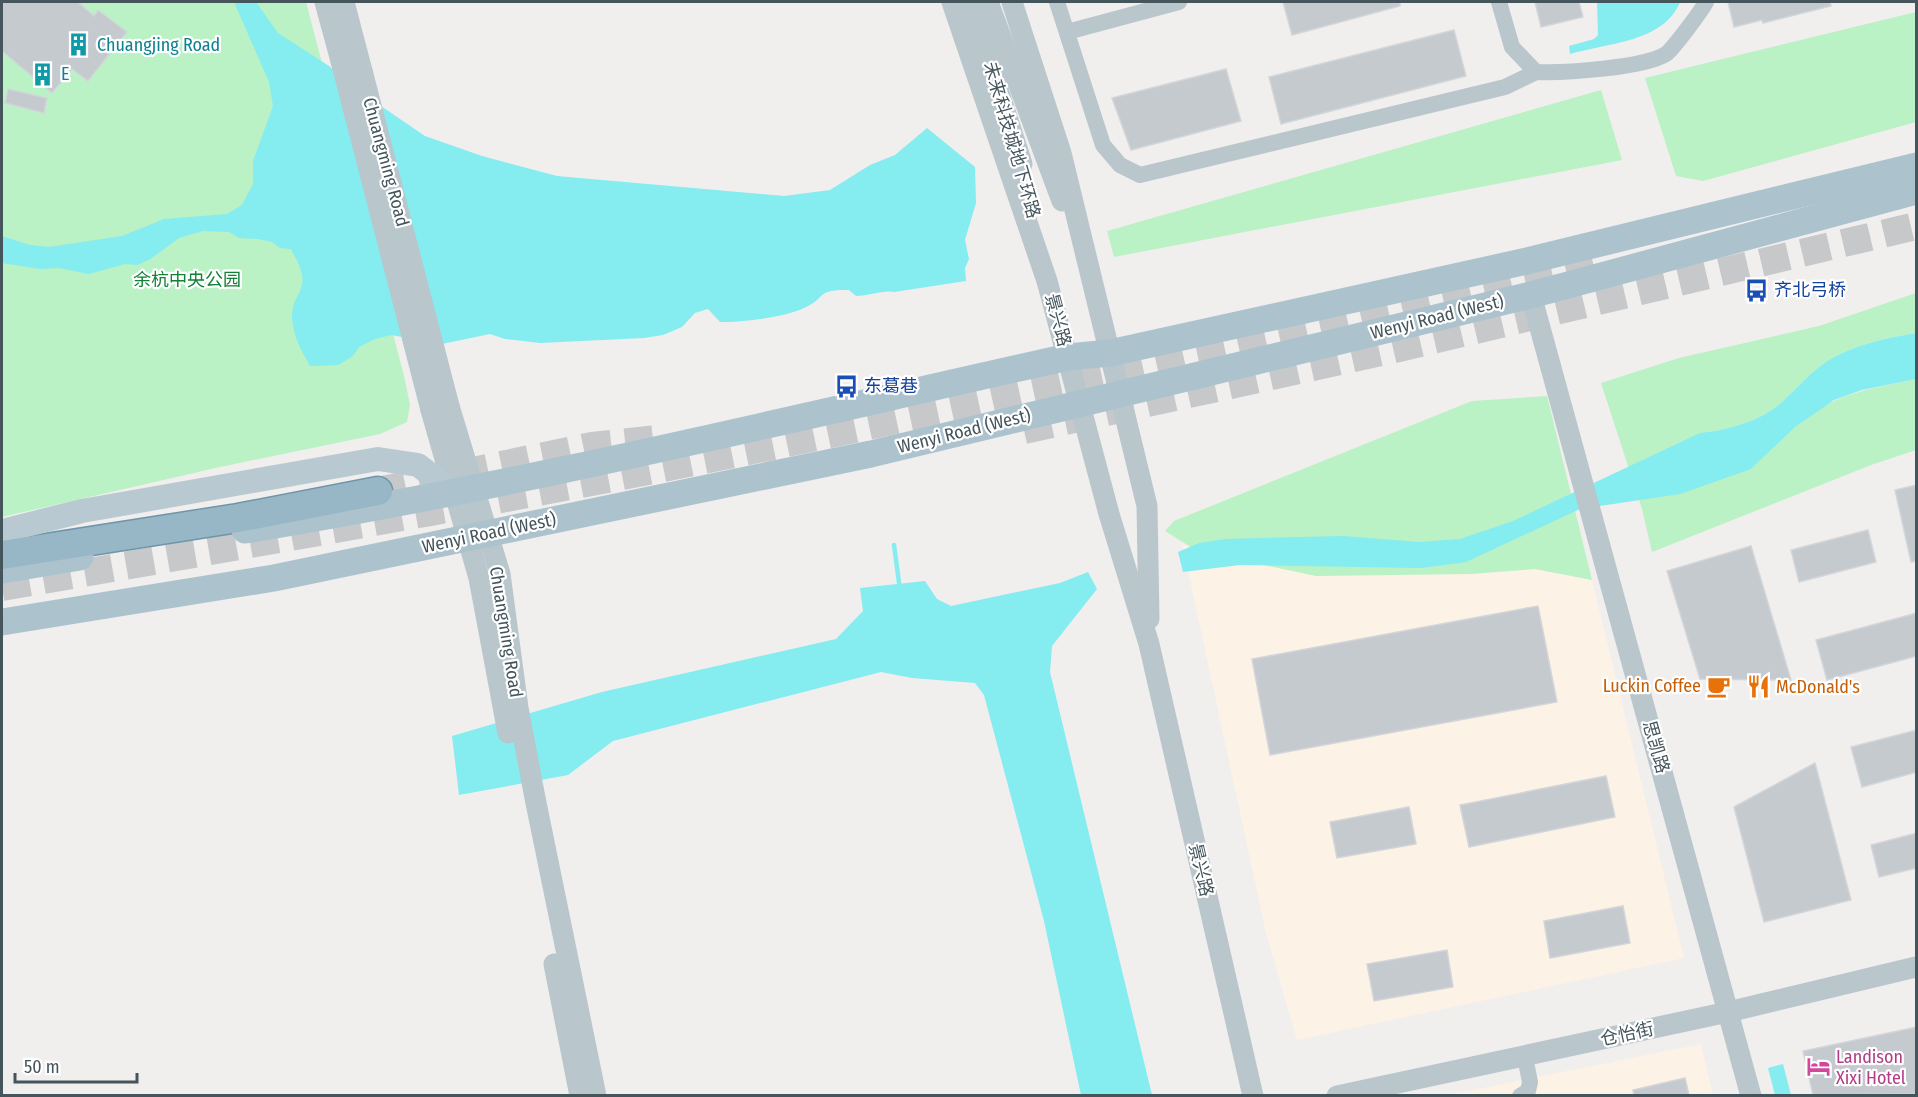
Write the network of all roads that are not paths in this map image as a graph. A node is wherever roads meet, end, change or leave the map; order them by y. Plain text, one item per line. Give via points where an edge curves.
1 (325, 2) edge
2 (344, 2) edge
3 (952, 2) edge
4 (970, 2) edge
5 (988, 2) edge
6 (1012, 2) edge
7 (1057, 2) edge
8 (1179, 2) edge
9 (1499, 2) edge
10 (1706, 2) edge
11 (1067, 32) junction
12 (1536, 72) junction
13 (1917, 166) edge
14 (1917, 191) edge
15 (1088, 265) junction
16 (1047, 281) junction
17 (1531, 295) junction
18 (1110, 353) junction
19 (1068, 357) junction
20 (1120, 394) junction
21 (1080, 403) junction
22 (438, 411) junction
23 (464, 490) junction
24 (378, 491) tunnel mouth
25 (2, 531) edge
26 (477, 535) junction
27 (2, 555) edge
28 (2, 570) edge
29 (2, 622) edge
30 (1149, 644) junction
31 (529, 800) junction
32 (1917, 967) edge
33 (1728, 1012) junction
34 (1525, 1057) junction
35 (580, 1095) edge
36 (596, 1095) edge
37 (1253, 1095) edge
38 (1337, 1095) edge
39 (1520, 1095) edge
40 (1751, 1095) edge

1 - 22 street, Chuangming Road, bridge
2 - 22 street, Chuangming Road, bridge
3 - 16 street, 景兴路
4 - 16 street, 未来科技城地下环路 via 1027,179
5 - 15 street, 未来科技城地下环路
6 - 15 street, 景兴路 via 1061,153
7 - 11 street
8 - 11 street
9 - 12 street via 1512,47
10 - 12 street via 1666,54 1621,66
11 - 12 street via 1103,145 1120,165 1140,175 1505,87
13 - 18 main road, Wenyi Road (West) via 1527,261
14 - 17 main road, Wenyi Road (West)
15 - 18 street, 景兴路
16 - 19 street, 景兴路
17 - 20 main road, Wenyi Road (West)
17 - 33 street, 思凯路
18 - 19 main road, Wenyi Road (West)
18 - 20 street, 景兴路
19 - 21 street, 景兴路
19 - 23 main road, Wenyi Road (West)
20 - 21 main road, Wenyi Road (West)
20 - 30 street, 景兴路 via 1147,506
21 - 26 main road, Wenyi Road (West) via 871,454
21 - 30 street, 景兴路
22 - 23 street, Chuangming Road
23 - 25 main road via 418,465 378,459 82,511
23 - 26 street, Chuangming Road
23 - 28 main road, Wenyi Road (West) via 351,513
24 - 27 highway via 238,518
26 - 29 main road, Wenyi Road (West) via 273,578
26 - 31 street, Chuangming Road via 479,578
30 - 37 street, 景兴路
31 - 35 street, Chuangming Road
31 - 36 street, Chuangming Road
32 - 33 street, 仓怡街
33 - 34 street, 仓怡街
33 - 40 street, 思凯路
34 - 38 street, 仓怡街
34 - 39 street via 1530,1082 1528,1090

